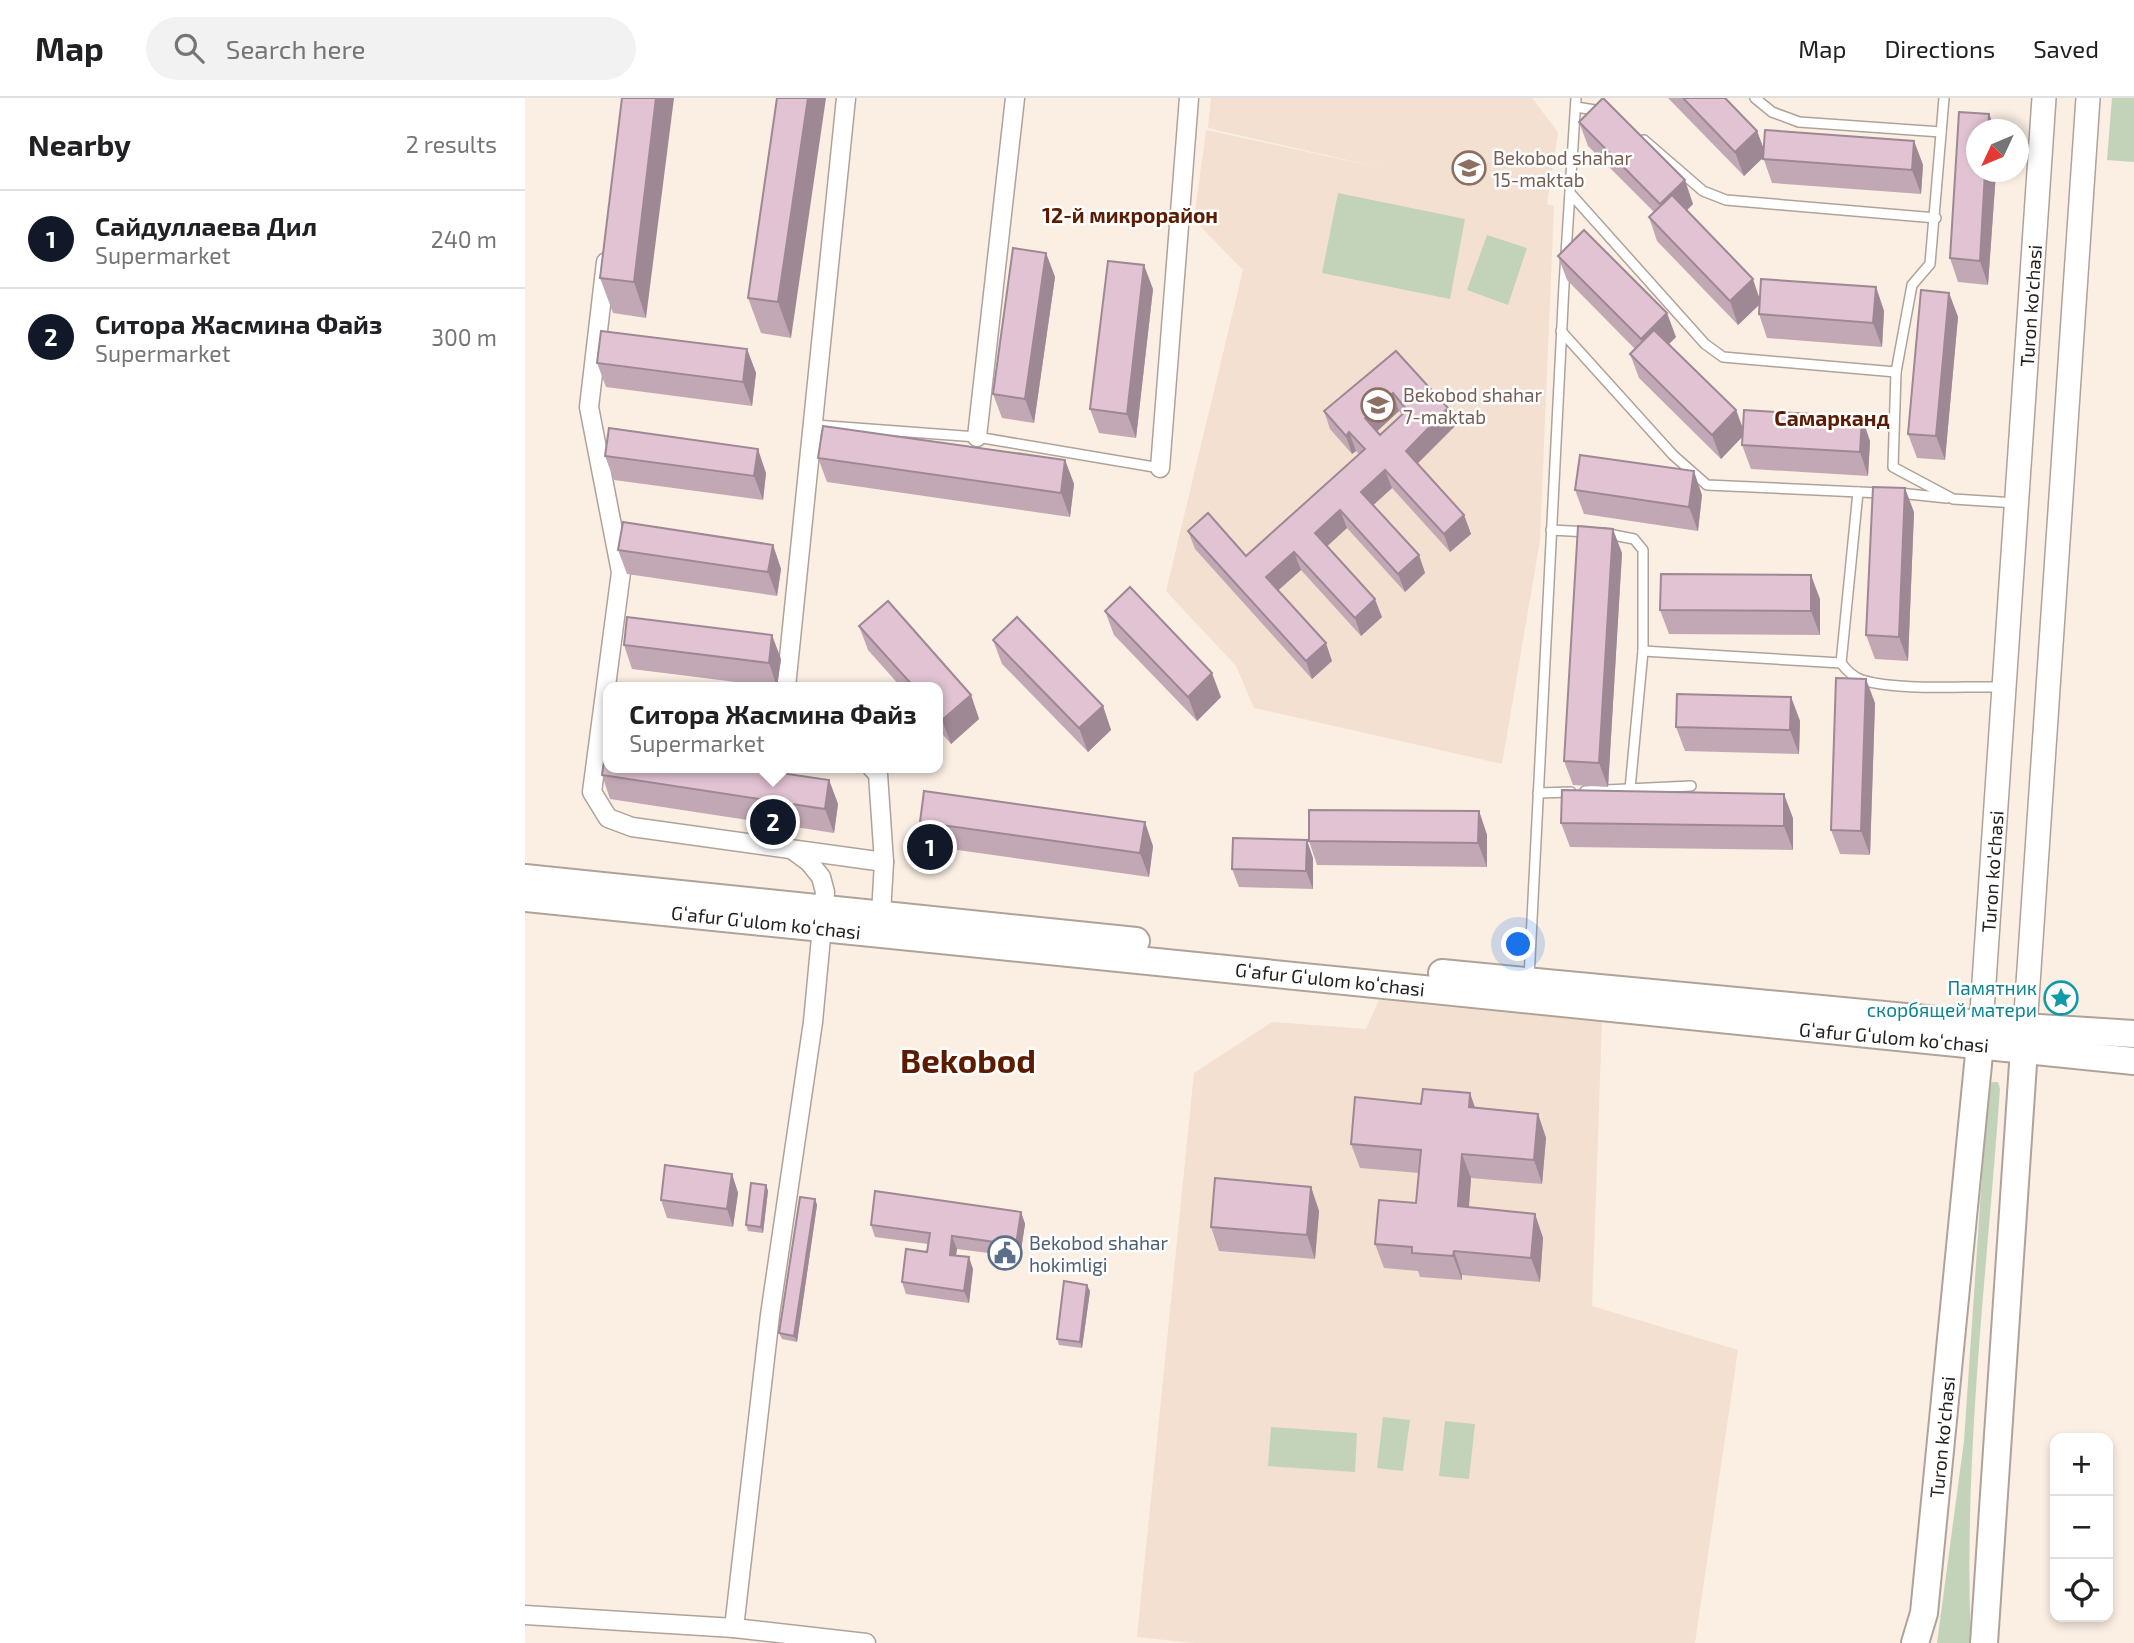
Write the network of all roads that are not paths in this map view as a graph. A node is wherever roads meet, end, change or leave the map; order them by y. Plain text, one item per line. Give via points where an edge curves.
1 (846, 98) edge
2 (1015, 98) edge
3 (1189, 98) edge
4 (1755, 98) edge
5 (1944, 98) edge
6 (2044, 98) edge
7 (2088, 98) edge
8 (1576, 102) edge
9 (1615, 115) edge
10 (1636, 132) edge
11 (1941, 132) junction
12 (1570, 193) junction
13 (1936, 218) junction
14 (607, 246) edge
15 (1561, 331) junction
16 (1896, 372) junction
17 (815, 425) junction
18 (977, 436) junction
19 (1160, 468) joint
20 (1858, 492) junction
21 (1953, 499) junction
22 (2016, 503) junction
23 (1551, 530) junction
24 (1643, 651) junction
25 (1841, 663) junction
26 (606, 682) edge
27 (787, 682) edge
28 (2003, 687) junction
29 (603, 704) edge
30 (877, 773) edge
31 (1691, 786) dead end
32 (1629, 789) junction
33 (1538, 793) junction
34 (793, 850) junction
35 (884, 862) junction
36 (525, 878) edge
37 (525, 898) edge
38 (881, 914) junction
39 (823, 918) junction
40 (1366, 974) junction
41 (1529, 981) junction
42 (1980, 1034) junction
43 (2134, 1034) edge
44 (2024, 1037) junction
45 (2134, 1060) edge
46 (525, 1615) edge
47 (734, 1628) junction
48 (866, 1643) edge
49 (1915, 1643) edge
50 (1984, 1643) edge

1 - 17 street
2 - 18 street
3 - 19 street
4 - 11 lane via 1772,112 1799,122
5 - 11 lane
6 - 22 street, Turon ko'chasi
7 - 44 street
8 - 9 lane
8 - 12 lane
10 - 13 lane via 1703,191 1726,200
11 - 13 lane
12 - 15 lane
12 - 16 lane via 1705,344 1723,357
13 - 16 lane via 1930,264 1912,285
14 - 26 street via 589,407 621,572
15 - 20 lane via 1707,485
15 - 23 lane
16 - 21 lane via 1893,467
17 - 18 lane
17 - 27 street
18 - 19 lane
20 - 21 lane
20 - 25 lane
21 - 22 lane
22 - 28 street, Turon ko'chasi
23 - 24 lane via 1616,534 1634,539 1643,550
23 - 33 lane
24 - 25 lane
24 - 32 lane
25 - 28 lane via 1863,680
28 - 42 street, Turon ko'chasi
29 - 34 street via 591,792 608,818 632,827
30 - 35 street
31 - 32 lane
32 - 33 lane
33 - 41 lane
34 - 35 street
34 - 39 street via 821,877
35 - 38 street
36 - 39 main road, Gʻafur Gʻulom koʻchasi
37 - 39 main road, Gʻafur Gʻulom koʻchasi
38 - 39 main road, Gʻafur Gʻulom koʻchasi
38 - 40 main road, Gʻafur Gʻulom koʻchasi
39 - 40 main road, Gʻafur Gʻulom koʻchasi
39 - 47 street
40 - 41 main road, Gʻafur Gʻulom koʻchasi
40 - 42 main road, Gʻafur Gʻulom koʻchasi via 1720,1021
41 - 42 main road, Gʻafur Gʻulom koʻchasi
42 - 44 main road, Gʻafur Gʻulom koʻchasi
42 - 49 main road, Turon ko'chasi via 1924,1613
43 - 44 main road, Gʻafur Gʻulom koʻchasi
44 - 45 main road, Gʻafur Gʻulom koʻchasi
44 - 50 main road
46 - 47 street
47 - 48 street

